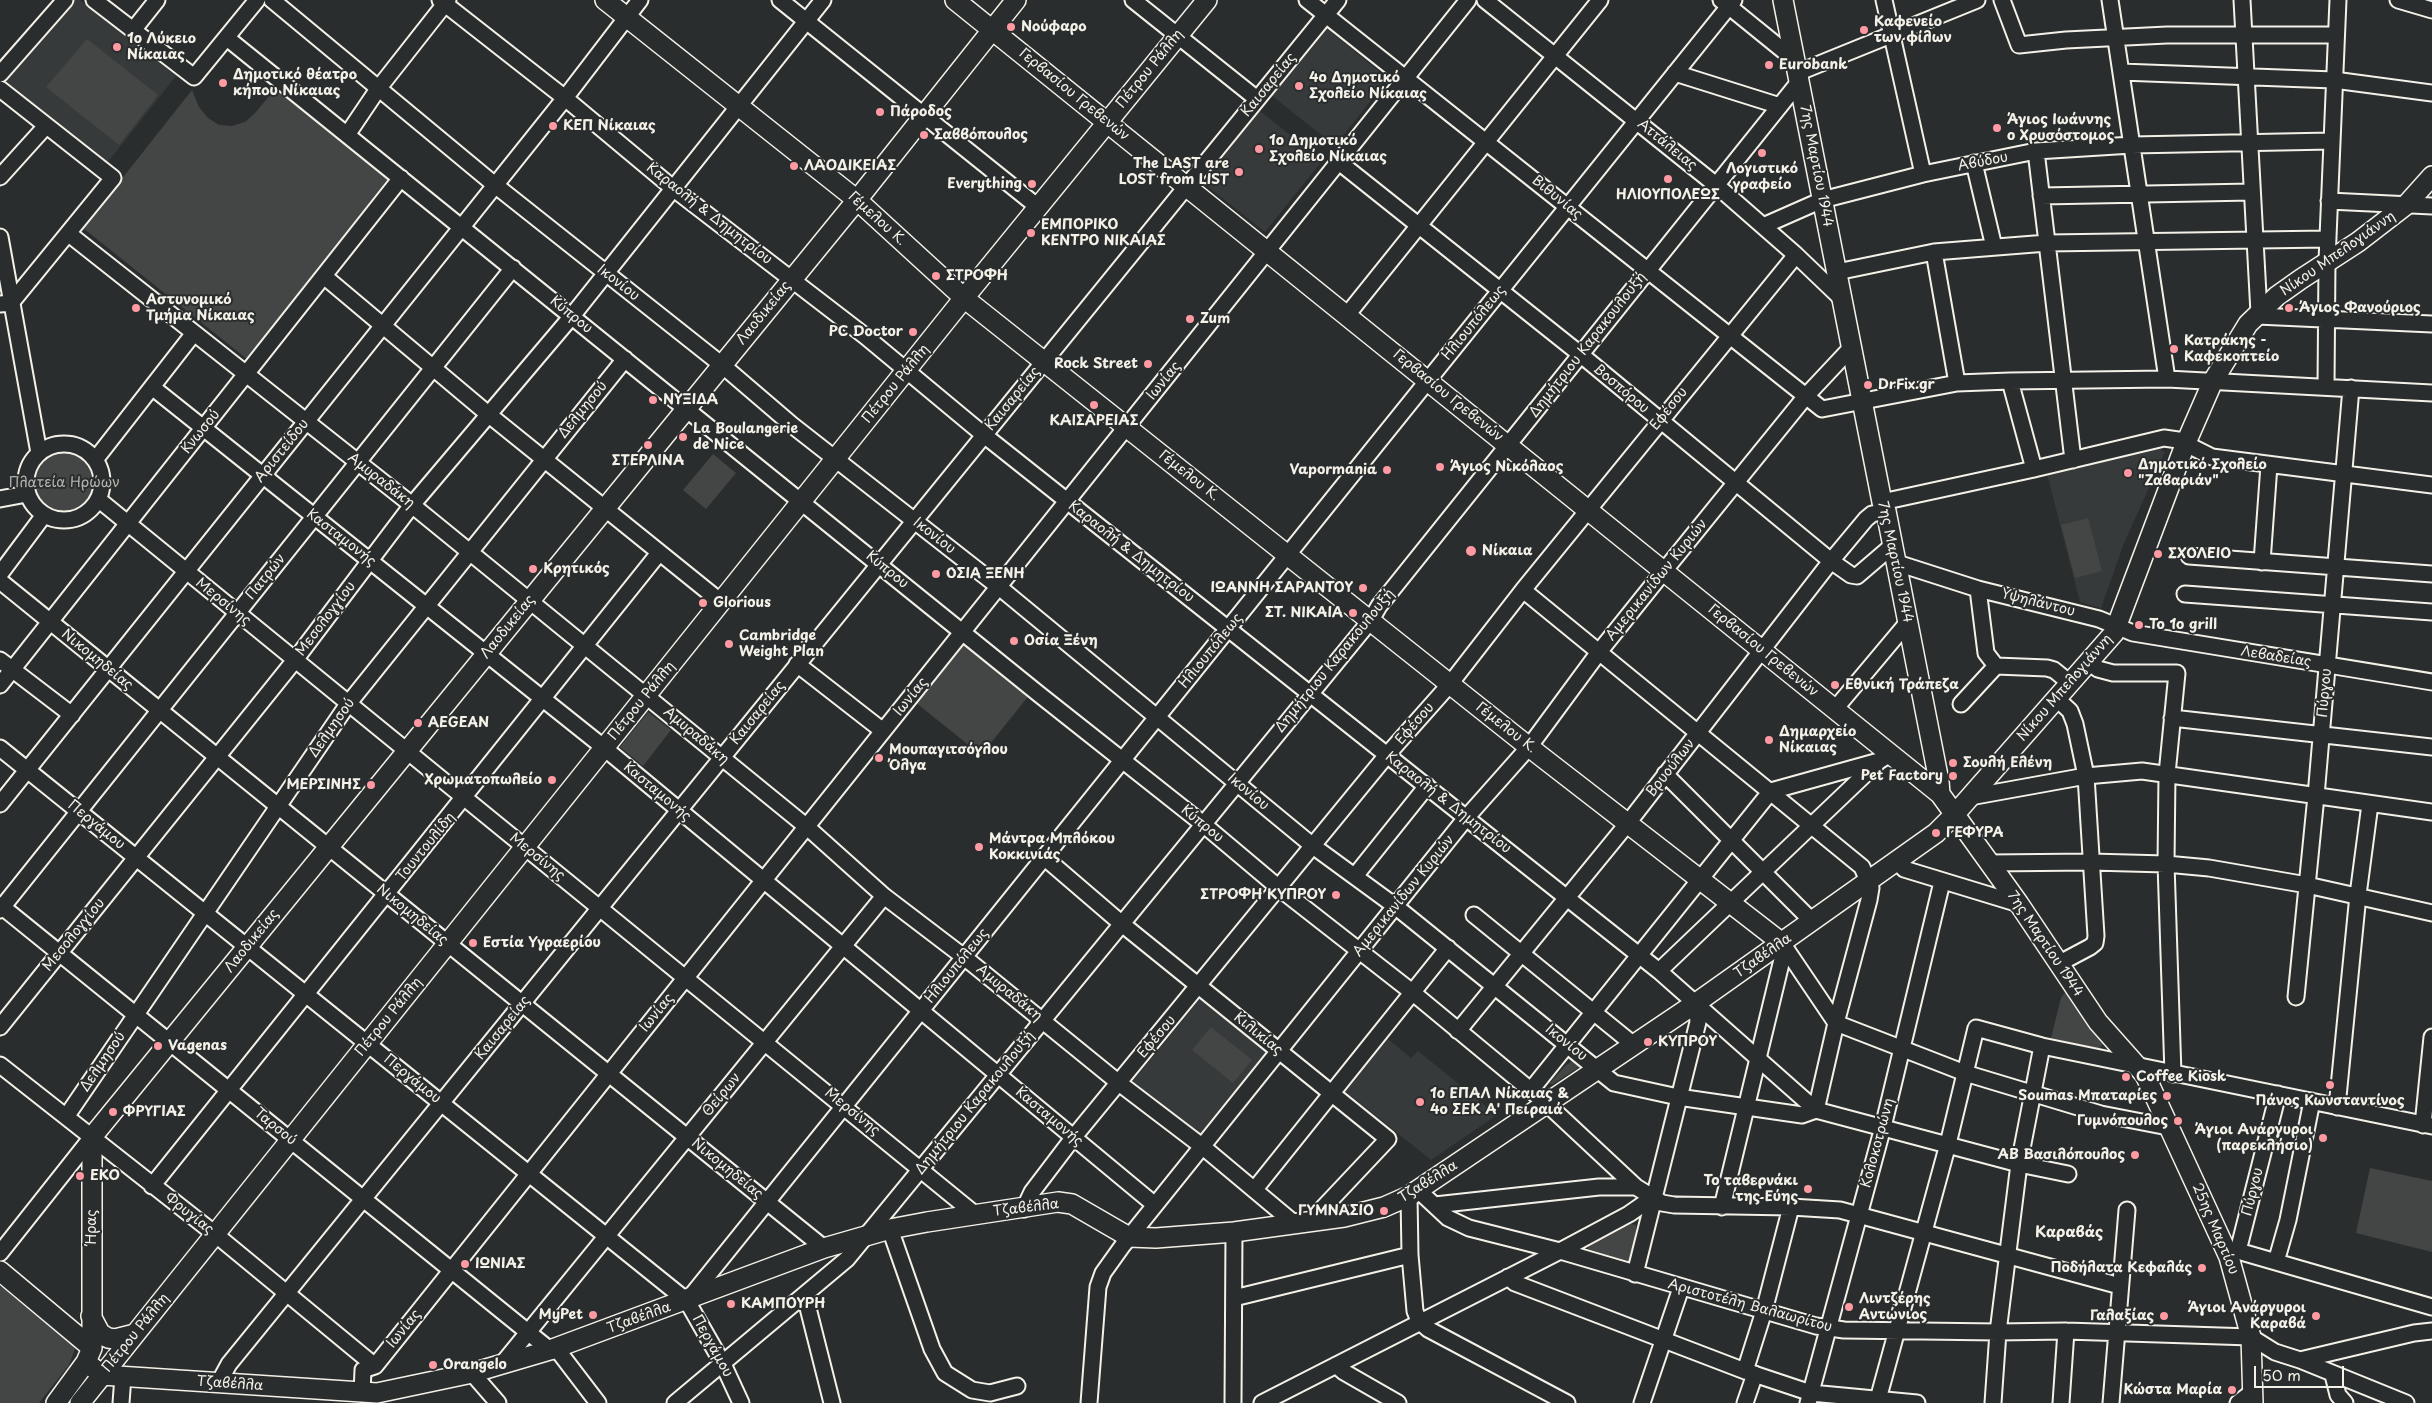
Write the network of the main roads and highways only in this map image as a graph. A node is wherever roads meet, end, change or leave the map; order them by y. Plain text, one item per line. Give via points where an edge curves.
1 (605, 0) edge
2 (955, 0) edge
3 (1016, 0) edge
4 (1207, 0) edge
5 (1783, 0) edge
6 (992, 30) junction
7 (1107, 122) junction
8 (2432, 176) edge
9 (856, 200) junction
10 (964, 298) junction
11 (1940, 794) junction
12 (1955, 814) junction
13 (1783, 945) junction
14 (2138, 1066) joint
15 (92, 1138) joint
16 (0, 1271) edge
17 (91, 1316) junction
18 (135, 1334) junction
19 (89, 1355) junction
20 (102, 1375) junction
21 (375, 1396) edge
22 (333, 1397) edge
23 (2248, 1400) edge
24 (56, 1403) edge
25 (80, 1403) edge

1 - 9 main road, Γέμελου Κ.
2 - 6 main road, Γερβασίου Γρεβενών
3 - 6 main road, Λαοδικείας
4 - 7 main road, Πέτρου Ράλλη
5 - 11 main road, 7ης Μαρτίου 1944
6 - 7 main road, Γερβασίου Γρεβενών
6 - 9 main road, Λαοδικείας
7 - 10 main road, Πέτρου Ράλλη
7 - 11 main road, Γερβασίου Γρεβενών via 1834,709 1884,758
8 - 12 main road, Νίκου Μπελογιάννη via 2406,205 2358,242 2285,290 2248,324 2213,381 2185,445 2117,626
9 - 10 main road, Γέμελου Κ.
9 - 15 main road, Λαοδικείας
10 - 13 main road, Γέμελου Κ.
10 - 18 main road, Πέτρου Ράλλη
11 - 12 main road, 7ης Μαρτίου 1944
12 - 13 main road, Τζαβέλλα via 1936,833
12 - 14 main road, 7ης Μαρτίου 1944 via 2109,1036
13 - 21 main road, Τζαβέλλα via 1414,1193 1373,1210 1234,1232 1156,1238 1129,1237 1072,1204 1028,1200 976,1215 890,1229 824,1248 553,1349 472,1373
14 - 23 main road, 25ης Μαρτίου via 2233,1254 2251,1337
15 - 17 main road, Ήρας
16 - 19 main road
17 - 18 main road via 100,1333 108,1338
17 - 19 main road, Πέτρου Ράλλη
18 - 20 main road, Πέτρου Ράλλη
19 - 20 main road
19 - 24 main road, Πέτρου Ράλλη
20 - 22 main road, Τζαβέλλα via 221,1383
20 - 25 main road, Πέτρου Ράλλη
21 - 22 main road, Τζαβέλλα

